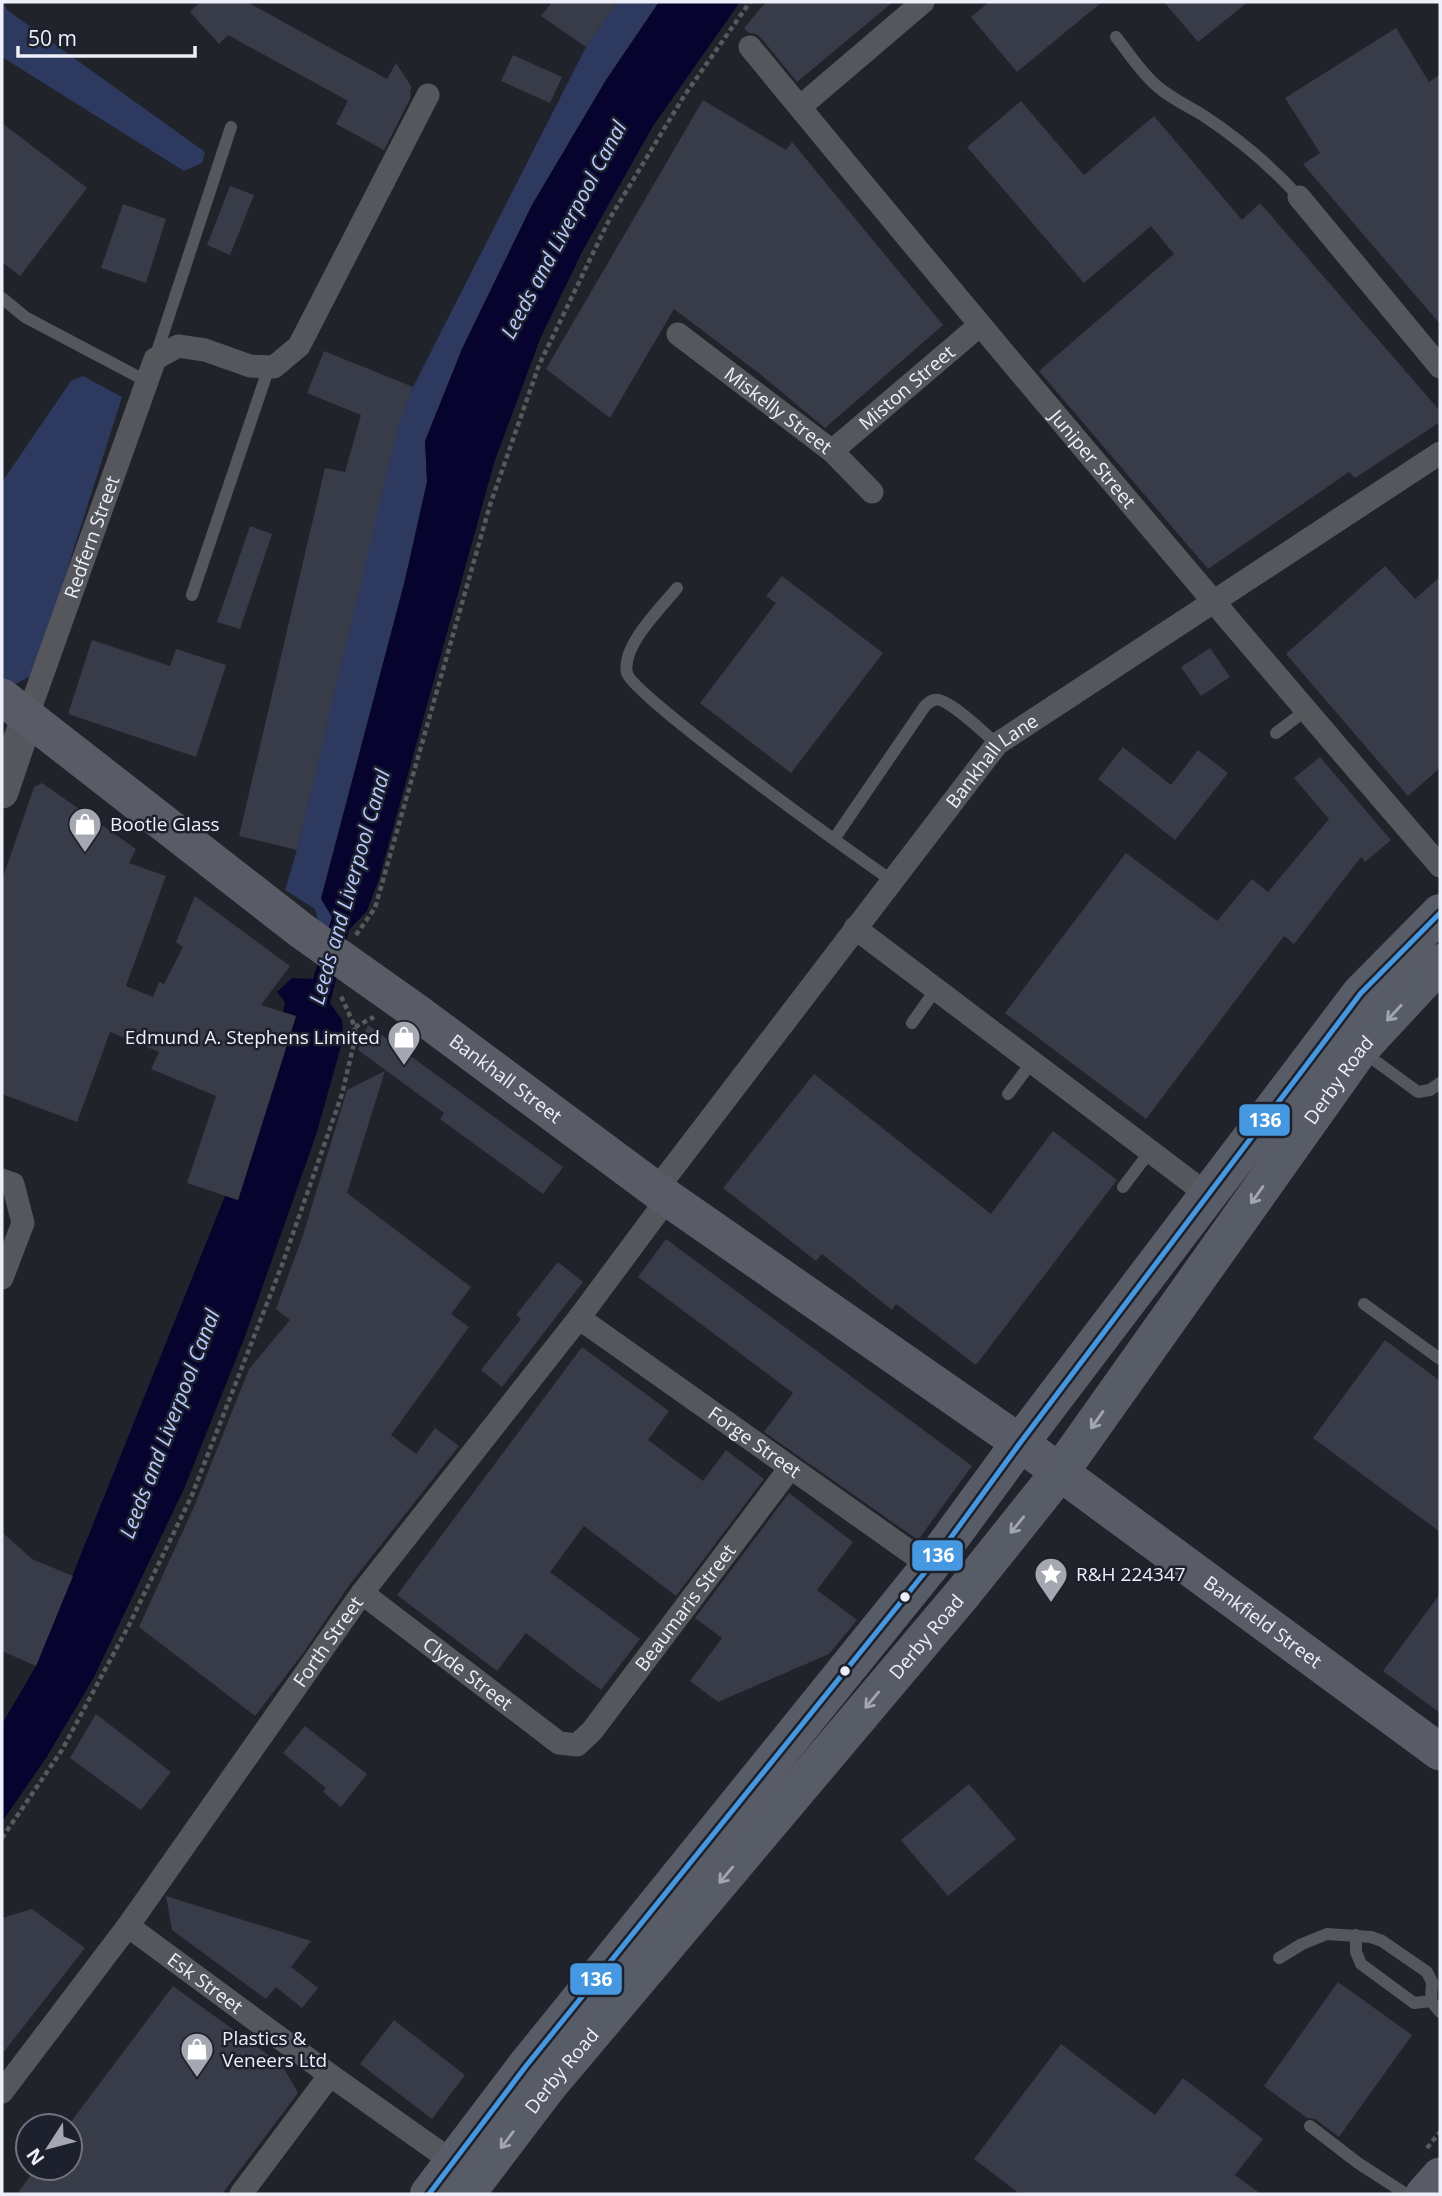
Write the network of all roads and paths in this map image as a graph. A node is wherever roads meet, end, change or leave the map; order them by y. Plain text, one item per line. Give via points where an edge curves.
1 (750, 2) edge
2 (923, 2) edge
3 (1116, 37) dead end
4 (750, 47) dead end
5 (428, 95) dead end
6 (800, 107) junction
7 (231, 127) dead end
8 (1298, 197) joint
9 (2, 298) edge
10 (980, 325) junction
11 (678, 334) dead end
12 (155, 359) junction
13 (269, 367) junction
14 (1440, 367) edge
15 (146, 381) junction
16 (832, 451) junction
17 (1440, 453) edge
18 (872, 492) dead end
19 (677, 588) dead end
20 (192, 595) dead end
21 (1213, 603) junction
22 (15, 706) edge
23 (1306, 710) junction
24 (1276, 733) dead end
25 (997, 744) junction
26 (2, 792) edge
27 (834, 839) junction
28 (1440, 866) edge
29 (891, 880) junction
30 (1440, 913) edge
31 (855, 928) junction
32 (1440, 963) edge
33 (354, 969) junction
34 (936, 989) junction
35 (912, 1023) dead end
36 (1360, 1049) junction
37 (1032, 1062) junction
38 (1440, 1083) edge
39 (1008, 1094) dead end
40 (1151, 1150) junction
41 (2, 1180) edge
42 (1123, 1187) dead end
43 (662, 1194) junction
44 (1208, 1195) junction
45 (1211, 1260) junction
46 (2, 1278) edge
47 (1364, 1304) dead end
48 (579, 1318) junction
49 (1440, 1359) edge
50 (1020, 1443) junction
51 (790, 1468) junction
52 (1060, 1472) junction
53 (930, 1566) junction
54 (362, 1593) junction
55 (864, 1647) junction
56 (577, 1745) joint
57 (1440, 1752) edge
58 (2, 1838) edge
59 (128, 1926) junction
60 (1356, 1936) junction
61 (1279, 1958) dead end
62 (1431, 2001) junction
63 (1440, 2012) edge
64 (330, 2075) junction
65 (2, 2092) edge
66 (1310, 2126) dead end
67 (1440, 2176) edge
68 (474, 2182) edge
69 (241, 2194) edge
70 (429, 2194) edge
71 (1406, 2194) edge
72 (1424, 2194) edge

1 - 33 path via 684,96 610,218 539,365 490,505 375,908 356,934
2 - 6 street
3 - 8 lane via 1156,85 1256,155
4 - 6 street, Juniper Street
5 - 13 street via 299,346
6 - 10 street, Juniper Street
7 - 12 lane
8 - 14 street
9 - 15 lane via 25,317
10 - 16 street, Miston Street
10 - 21 street, Juniper Street
11 - 16 street, Miskelly Street
12 - 13 street via 178,346
12 - 15 street, Redfern Street
13 - 20 lane
15 - 22 street, Redfern Street
16 - 18 street, Miskelly Street
17 - 21 street, Bankhall Lane
19 - 27 lane via 639,634 626,667 629,680 668,715
21 - 23 street, Juniper Street
21 - 25 street, Bankhall Lane
22 - 26 main road
22 - 33 main road, Bankhall Street
23 - 24 lane
23 - 28 street, Juniper Street
25 - 27 lane via 958,711 933,700
25 - 29 street, Bankhall Lane
27 - 29 lane
29 - 31 street, Bankhall Lane
30 - 44 highway, Derby Road via 1361,993
31 - 34 street
31 - 43 street, Bankhall Lane
32 -> 36 highway, Derby Road
33 - 43 main road, Bankhall Street
33 - 58 path via 339,995 355,1027 342,1094 282,1265 192,1495 130,1625 62,1750
34 - 35 lane
34 - 37 street
36 - 38 lane via 1418,1092
36 -> 45 highway, Derby Road
37 - 39 lane
37 - 40 street
40 - 42 lane
40 - 44 street
41 - 46 street via 13,1184 23,1223
43 - 48 street, Forth Street
43 - 50 main road, Bankhall Street
44 - 50 highway, Derby Road
45 - 50 highway via 1165,1289 1054,1435 1040,1444
45 -> 52 highway, Derby Road
47 - 49 lane
48 - 51 street, Forge Street
48 - 54 street, Forth Street
50 - 52 main road, Bankfield Street
50 - 53 highway, Derby Road
51 - 53 street, Forge Street
51 - 56 street, Beaumaris Street
52 - 55 highway via 1035,1472 1016,1481 905,1616
52 - 57 main road, Bankfield Street
52 -> 68 highway, Derby Road via 548,2086
53 - 55 highway, Derby Road
54 - 56 street, Clyde Street via 559,1743
54 - 59 street, Forth Street
55 - 68 highway, Derby Road via 526,2066
59 - 64 street, Esk Street
59 - 65 street, Forth Street
60 - 61 lane via 1327,1934
60 - 62 lane via 1382,1941 1427,1972 1432,1982
60 - 62 lane via 1361,1964 1414,2003
62 - 63 lane
64 - 68 street, Esk Street
64 - 69 street
66 - 71 lane
67 - 72 main road
68 - 70 highway, Derby Road

